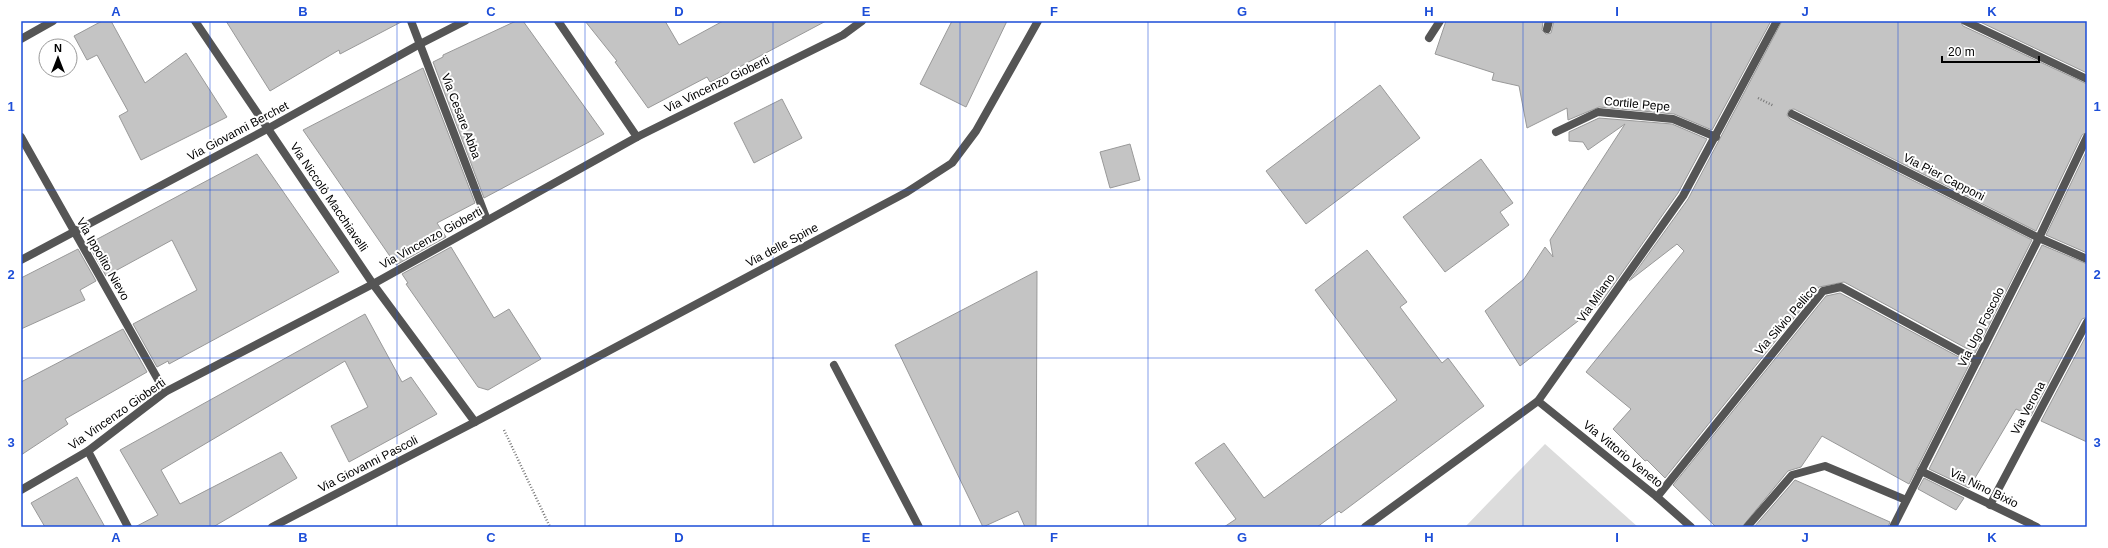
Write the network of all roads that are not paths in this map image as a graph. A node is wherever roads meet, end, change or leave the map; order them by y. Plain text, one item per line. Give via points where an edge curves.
1 (53, 21) edge
2 (195, 21) edge
3 (411, 21) edge
4 (465, 21) edge
5 (558, 21) edge
6 (862, 21) edge
7 (1038, 21) edge
8 (1440, 21) edge
9 (1777, 21) edge
10 (1964, 21) edge
11 (1428, 38) dead end
12 (21, 39) edge
13 (420, 44) junction
14 (2087, 79) edge
15 (1792, 114) road end
16 (269, 128) junction
17 (1556, 132) dead end
18 (21, 137) edge
19 (637, 137) junction
20 (1716, 137) junction
21 (2087, 137) edge
22 (487, 220) junction
23 (74, 232) junction
24 (2039, 238) junction
25 (21, 260) edge
26 (2087, 260) edge
27 (373, 284) junction
28 (2087, 322) edge
29 (1977, 361) junction
30 (834, 365) dead end
31 (166, 392) junction
32 (1538, 401) junction
33 (475, 422) junction
34 (88, 451) junction
35 (1921, 471) junction
36 (21, 490) edge
37 (1657, 496) junction
38 (1906, 500) junction
39 (1990, 505) junction
40 (128, 527) edge
41 (272, 527) edge
42 (919, 527) edge
43 (1365, 527) edge
44 (1691, 527) edge
45 (1747, 527) edge
46 (1893, 527) edge
47 (2037, 527) edge

1 - 12 street
2 - 16 street, Via Niccolò Macchiavelli
3 - 13 street, Via Cesare Abba
4 - 13 street, Via Giovanni Berchet
5 - 19 street
6 - 19 street, Via Vincenzo Gioberti via 843,34
7 - 33 street, Via delle Spine via 976,131 952,163 906,192
8 - 11 street
9 - 20 street, Via Milano
10 - 14 street
13 - 16 street, Via Giovanni Berchet
13 - 22 street, Via Cesare Abba
15 - 24 street, Via Pier Capponi
16 - 23 street, Via Giovanni Berchet
16 - 27 street, Via Niccolò Macchiavelli
17 - 20 street, Cortile Pepe via 1598,112 1673,119
18 - 23 street, Via Ippolito Nievo
19 - 22 street, Via Vincenzo Gioberti
20 - 32 street, Via Milano via 1683,196
21 - 24 street, Via Ugo Foscolo
22 - 27 street, Via Vincenzo Gioberti
23 - 25 street, Via Giovanni Berchet
23 - 31 street, Via Ippolito Nievo
24 - 26 street, Via Pier Capponi
24 - 29 street, Via Ugo Foscolo
27 - 31 street, Via Vincenzo Gioberti
27 - 33 street, Via Niccolò Macchiavelli
28 - 39 street, Via Verona
29 - 35 street, Via Ugo Foscolo
29 - 37 street, Via Silvio Pellico via 1840,287 1823,291
30 - 42 street
31 - 34 street, Via Vincenzo Gioberti
32 - 37 street, Via Vittorio Veneto
32 - 43 street, Via Milano
33 - 41 street, Via Giovanni Pascoli
34 - 36 street, Via Vincenzo Gioberti
34 - 40 street
35 - 38 street, Via Ugo Foscolo
35 - 39 street, Via Nino Bixio
37 - 44 street, Via Vittorio Veneto
38 - 45 street via 1825,466 1792,474
38 - 46 street, Via Ugo Foscolo
39 - 47 street, Via Nino Bixio

